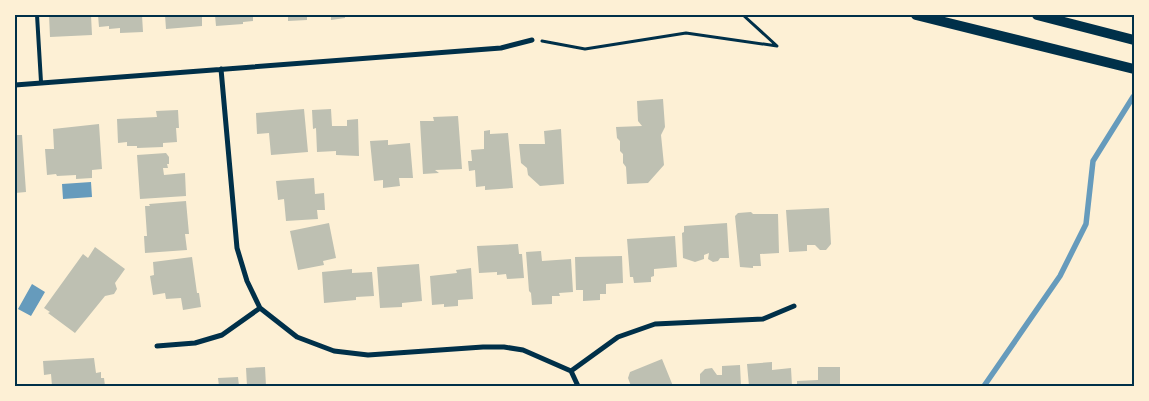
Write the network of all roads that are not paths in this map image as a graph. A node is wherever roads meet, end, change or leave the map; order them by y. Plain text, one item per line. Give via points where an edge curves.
1 (36, 15) edge
2 (916, 15) edge
3 (1037, 15) edge
4 (532, 40) road end
5 (1134, 40) edge
6 (222, 69) junction
7 (1134, 69) edge
8 (41, 82) junction
9 (15, 85) edge
10 (794, 306) dead end
11 (260, 308) junction
12 (157, 346) dead end
13 (571, 371) junction
14 (578, 386) edge

1 - 8 lane
2 - 7 main road
3 - 5 main road
4 - 6 street via 501,48
6 - 8 street
6 - 11 street via 236,248
8 - 9 street
10 - 13 street via 763,319 655,324 618,337
11 - 12 street via 222,335 195,343
11 - 13 street via 297,337 334,352 368,355 504,347 523,350
13 - 14 street

